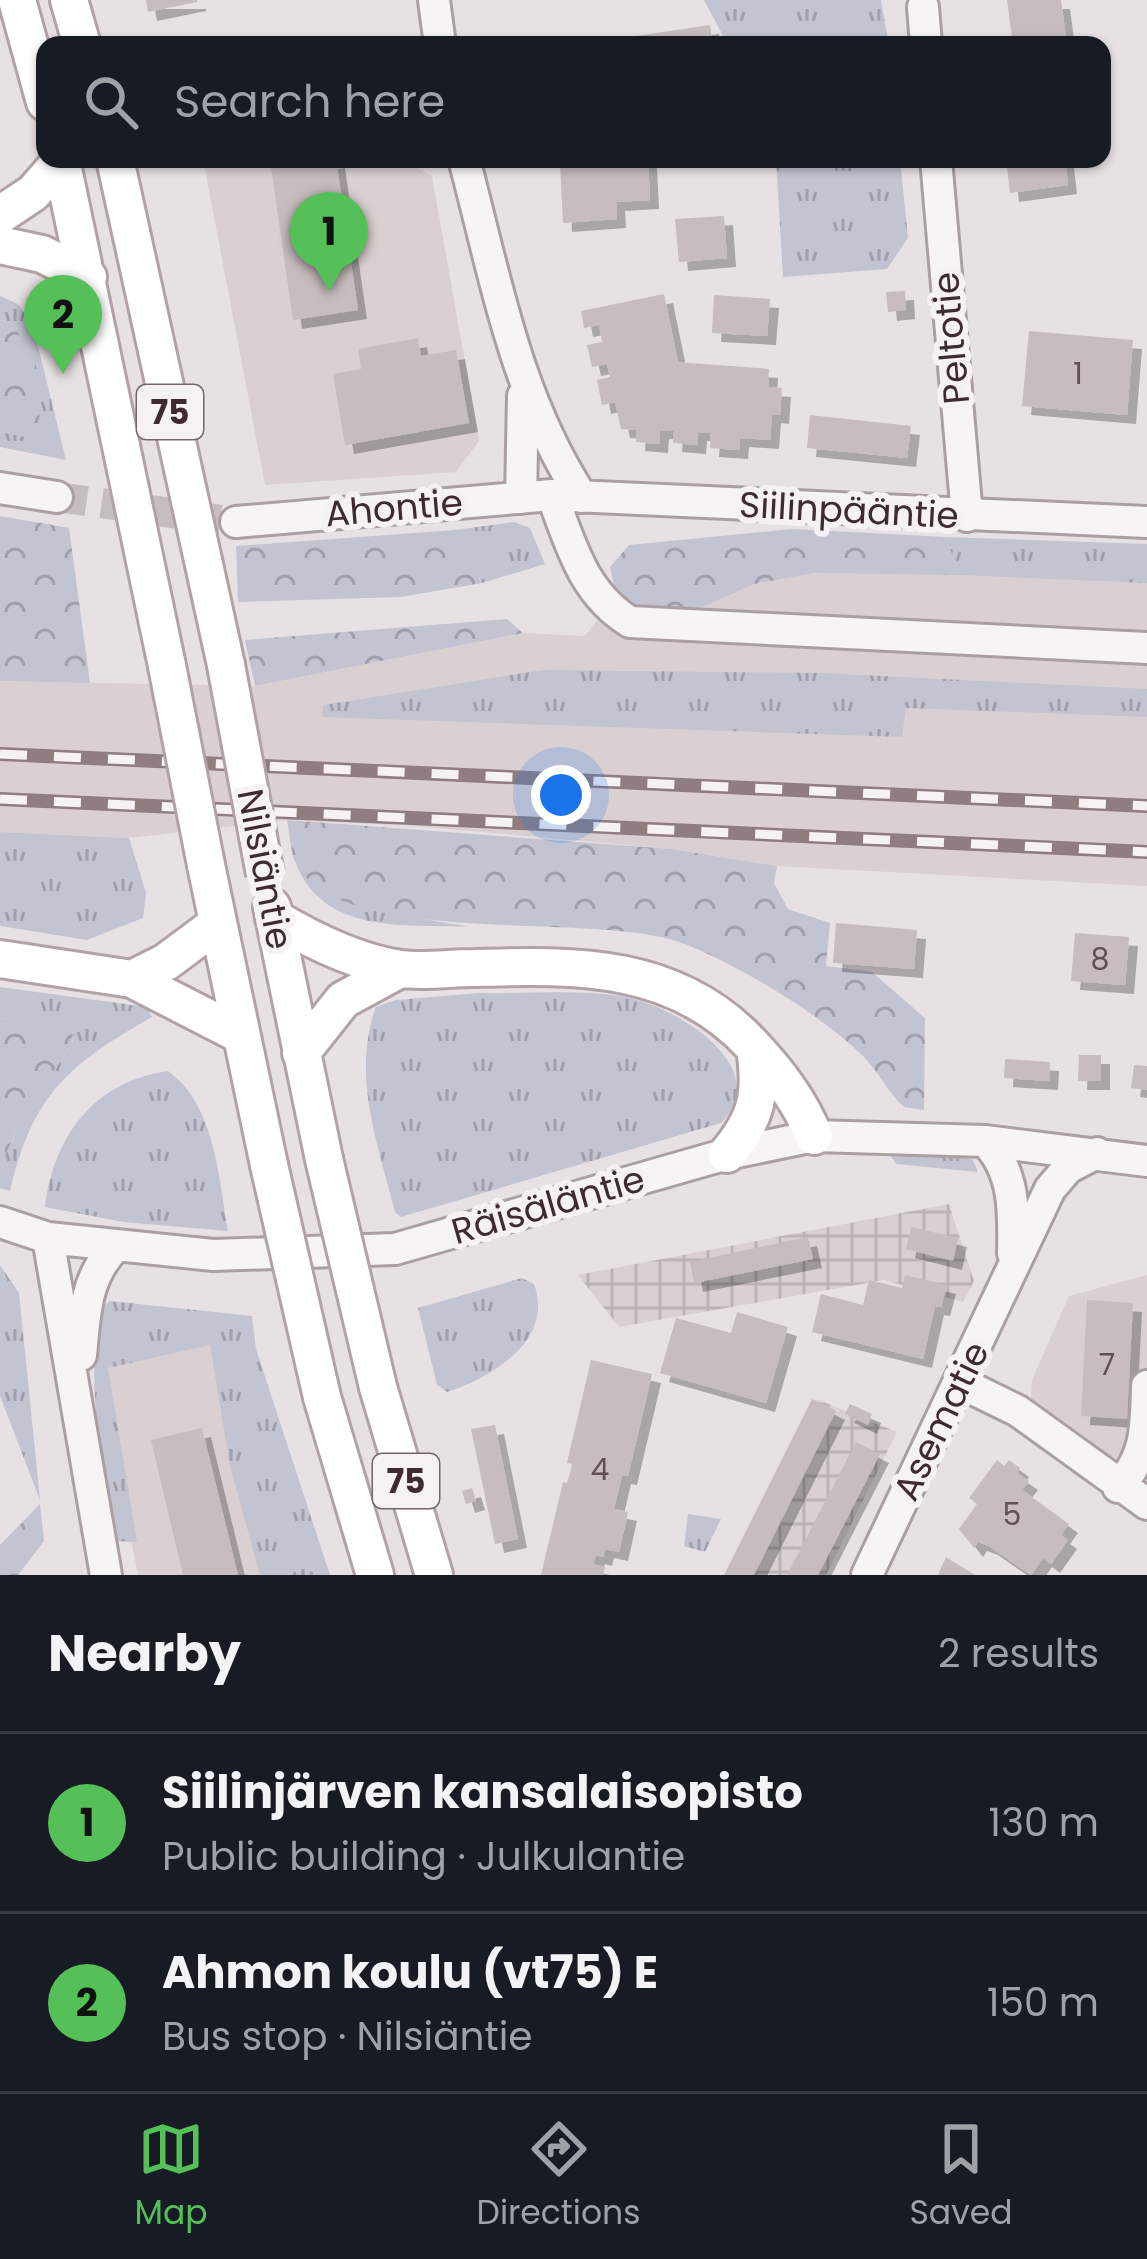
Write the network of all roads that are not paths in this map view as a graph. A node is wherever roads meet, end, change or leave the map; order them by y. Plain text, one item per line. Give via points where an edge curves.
1 (17, 0) edge
2 (69, 0) edge
3 (434, 0) edge
4 (923, 7) dead end
5 (79, 36) edge
6 (439, 36) edge
7 (925, 36) edge
8 (36, 69) edge
9 (54, 168) edge
10 (63, 168) edge
11 (120, 168) edge
12 (466, 168) edge
13 (937, 168) edge
14 (0, 215) edge
15 (0, 245) edge
16 (88, 278) junction
17 (524, 384) junction
18 (0, 488) edge
19 (57, 497) tunnel mouth
20 (552, 497) junction
21 (967, 516) junction
22 (236, 522) tunnel mouth
23 (1147, 522) edge
24 (1147, 648) edge
25 (274, 918) junction
26 (218, 924) junction
27 (0, 959) edge
28 (400, 969) junction
29 (132, 979) junction
30 (239, 1034) junction
31 (754, 1048) junction
32 (301, 1053) junction
33 (814, 1136) junction
34 (985, 1141) junction
35 (1096, 1153) junction
36 (727, 1154) junction
37 (1147, 1161) edge
38 (0, 1222) edge
39 (48, 1238) junction
40 (115, 1247) junction
41 (1012, 1265) junction
42 (961, 1383) junction
43 (1147, 1386) edge
44 (76, 1403) junction
45 (1118, 1487) junction
46 (1147, 1504) edge
47 (105, 1575) edge
48 (375, 1575) edge
49 (434, 1575) edge
50 (866, 1575) edge

1 - 8 main road
2 - 5 main road
3 - 6 street
4 - 7 street
9 - 14 main road
10 - 16 main road, Nilsiäntie / 75
11 - 25 main road, Nilsiäntie / 75, bridge
12 - 17 street
13 - 21 street, Peltotie
15 - 16 main road via 42,254
16 - 26 main road, Nilsiäntie / 75, bridge
17 - 20 street
17 - 20 street via 548,446
18 - 19 street
20 - 21 street, Siilinpääntie
20 - 22 street, Ahontie
20 - 24 street via 592,591 630,622
21 - 23 street, Siilinpääntie
25 - 28 main road
25 - 32 main road, Nilsiäntie / 75
26 - 29 main road
26 - 30 main road, Nilsiäntie / 75
27 - 29 main road
28 - 31 main road via 635,974 719,1012
28 - 32 main road via 344,1000
29 - 30 main road
30 - 48 main road, Nilsiäntie / 75, bridge via 322,1397
31 - 33 main road
31 - 36 main road via 759,1104
32 - 49 main road, Nilsiäntie / 75, bridge via 378,1387
33 - 34 street, Räisäläntie
33 - 36 street, Räisäläntie
34 - 35 street, Räisäläntie
34 - 41 street, Asematie via 1010,1184
35 - 37 street
35 - 41 street, Asematie via 1050,1189
36 - 40 street, Räisäläntie via 395,1249 214,1255
38 - 39 street, Räisäläntie
39 - 40 street, Räisäläntie
39 - 44 street
40 - 44 street via 88,1291
41 - 42 street, Asematie
42 - 45 street via 1018,1411
42 - 50 street, Asematie
43 - 45 street via 1145,1444
44 - 47 street
45 - 46 street

